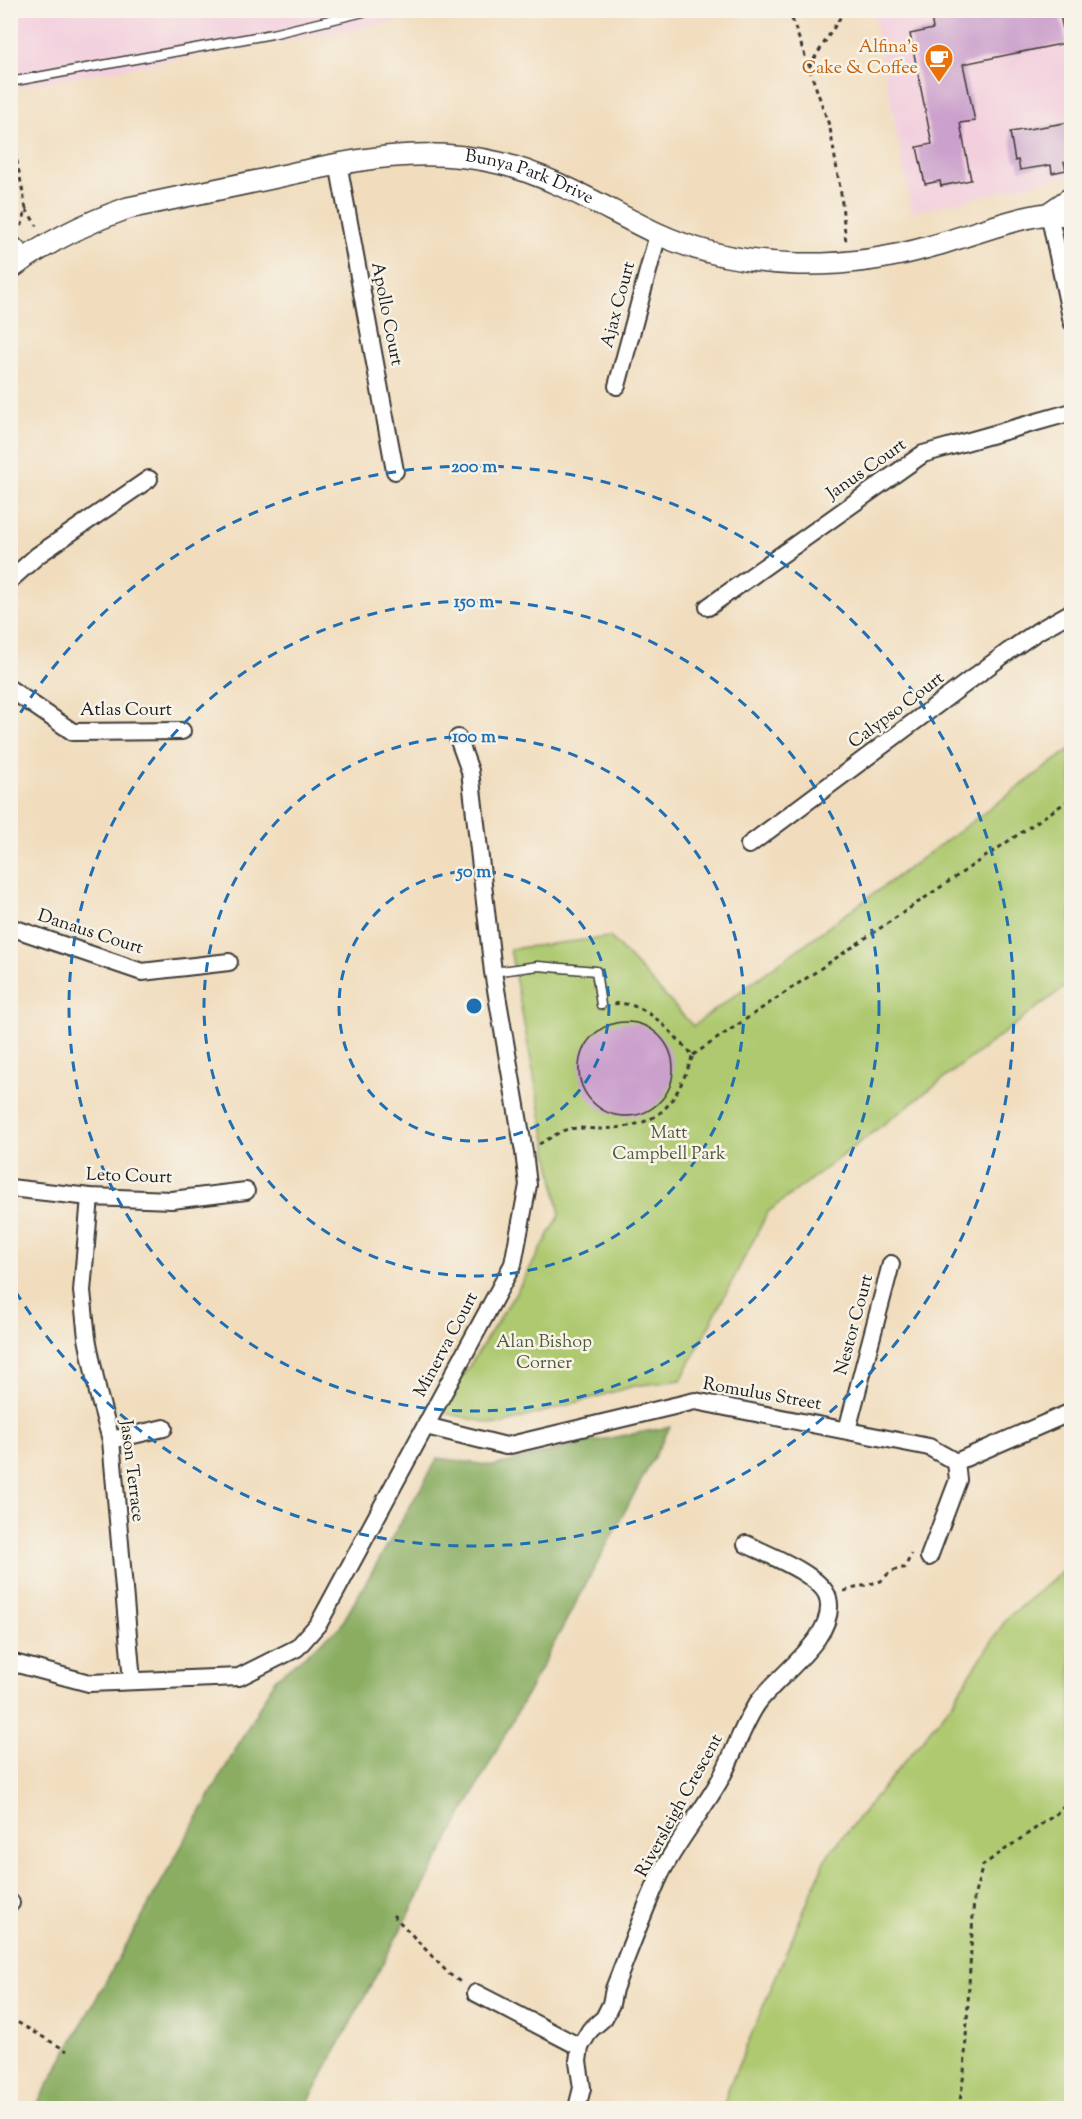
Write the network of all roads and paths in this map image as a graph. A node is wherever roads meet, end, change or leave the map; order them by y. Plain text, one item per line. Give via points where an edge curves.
1 (372, 10) edge
2 (789, 10) edge
3 (845, 10) edge
4 (809, 67) junction
5 (10, 82) edge
6 (10, 125) edge
7 (338, 164) junction
8 (1071, 197) edge
9 (26, 209) junction
10 (1049, 213) junction
11 (1071, 216) edge
12 (37, 226) dead end
13 (21, 231) dead end
14 (658, 234) junction
15 (10, 236) edge
16 (846, 243) dead end
17 (29, 255) junction
18 (10, 269) edge
19 (1071, 322) edge
20 (617, 386) dead end
21 (1071, 412) edge
22 (395, 471) dead end
23 (149, 479) dead end
24 (10, 580) edge
25 (708, 608) dead end
26 (1071, 612) edge
27 (10, 689) edge
28 (182, 731) dead end
29 (458, 738) dead end
30 (1071, 798) edge
31 (749, 845) dead end
32 (10, 927) edge
33 (229, 962) dead end
34 (493, 972) junction
35 (601, 1005) joint
36 (693, 1055) junction
37 (524, 1152) junction
38 (10, 1188) edge
39 (246, 1191) dead end
40 (90, 1197) junction
41 (891, 1264) dead end
42 (1069, 1413) dead end
43 (426, 1426) junction
44 (164, 1428) dead end
45 (847, 1430) junction
46 (111, 1440) junction
47 (956, 1462) junction
48 (746, 1544) dead end
49 (929, 1557) joint
50 (828, 1598) junction
51 (10, 1662) edge
52 (132, 1681) junction
53 (1071, 1797) edge
54 (393, 1915) dead end
55 (476, 1993) joint
56 (10, 2018) edge
57 (580, 2047) junction
58 (67, 2051) dead end
59 (577, 2109) edge
60 (959, 2109) edge

1 - 5 lane via 272,34
2 - 4 path
3 - 4 path
4 - 16 path via 830,128
6 - 9 path
7 - 14 street, Bunya Park Drive via 409,153 458,155 500,164 569,189
7 - 17 street, Bunya Park Drive via 128,208 69,232
7 - 22 street, Apollo Court
8 - 10 street, Bunya Park Drive
9 - 12 path
9 - 13 path
10 - 11 street, Bunya Park Drive
10 - 14 street, Bunya Park Drive via 927,248 848,263 748,260 699,249
10 - 19 street
14 - 20 street, Ajax Court
15 - 17 lane
17 - 18 street, Bunya Park Drive
21 - 25 street, Janus Court via 923,454
23 - 24 street via 38,555
26 - 31 street, Calypso Court via 1009,651
27 - 28 street, Atlas Court via 73,732
29 - 34 street, Minerva Court via 470,771
30 - 36 path
32 - 33 street, Danaus Court via 142,972
34 - 35 lane via 538,966 596,971
34 - 37 street, Minerva Court
35 - 36 path via 622,1002 651,1013
36 - 37 path via 671,1104 655,1118 631,1126 568,1129
37 - 43 street, Minerva Court via 528,1185 513,1264
38 - 40 street, Leto Court
39 - 40 street, Leto Court via 171,1200
40 - 46 street, Jason Terrace via 82,1291 89,1349
41 - 45 street, Nestor Court
42 - 47 street
43 - 45 street, Romulus Street via 506,1446 695,1401
43 - 52 street, Minerva Court via 319,1623 297,1648 239,1677
44 - 46 street
45 - 47 street, Romulus Street via 929,1448
46 - 52 street, Jason Terrace
47 - 49 street via 958,1480
48 - 50 street via 811,1577
49 - 50 path via 912,1552 905,1568 898,1568 881,1581
50 - 57 street, Riversleigh Crescent via 828,1619 820,1636 756,1705 721,1778 661,1874 611,2004
51 - 52 street, Minerva Court via 89,1683
53 - 60 path via 1056,1814 983,1865 974,1897
54 - 55 path via 449,1974
55 - 57 street
56 - 58 path
57 - 59 street via 582,2088

